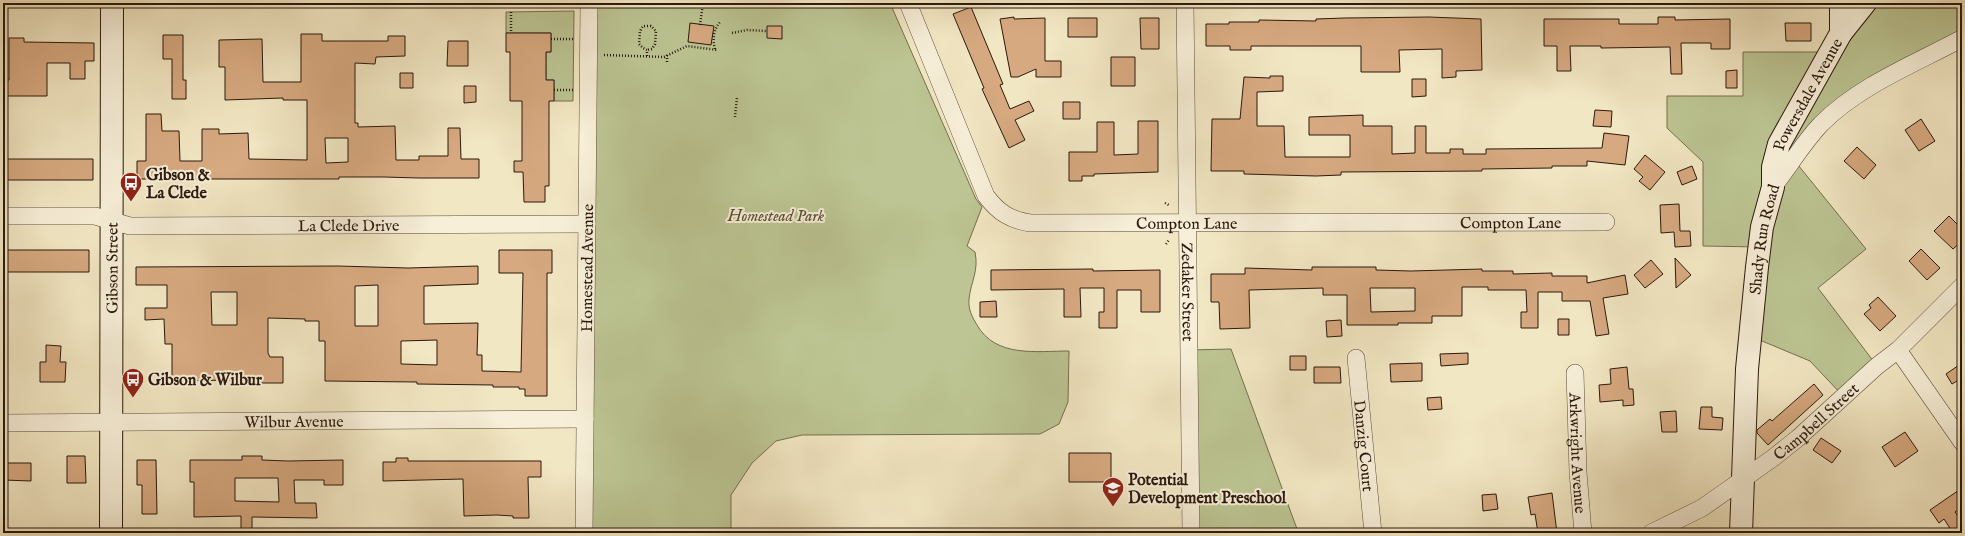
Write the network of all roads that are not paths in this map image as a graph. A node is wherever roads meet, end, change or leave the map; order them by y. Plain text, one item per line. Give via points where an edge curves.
1 (112, 3) edge
2 (589, 3) edge
3 (908, 3) edge
4 (1185, 3) edge
5 (1841, 3) edge
6 (1865, 3) edge
7 (1841, 33) junction
8 (1959, 40) dead end
9 (1773, 187) junction
10 (3, 216) edge
11 (112, 221) junction
12 (1606, 222) dead end
13 (1187, 223) junction
14 (587, 224) junction
15 (1962, 286) edge
16 (1898, 350) junction
17 (1356, 358) dead end
18 (1575, 373) dead end
19 (585, 419) junction
20 (3, 423) edge
21 (111, 423) junction
22 (1962, 442) edge
23 (1743, 479) junction
24 (111, 533) edge
25 (584, 533) edge
26 (1191, 533) edge
27 (1373, 533) edge
28 (1583, 533) edge
29 (1651, 533) edge
30 (1741, 533) edge

1 - 11 street, Gibson Street
2 - 14 street, Homestead Avenue
3 - 13 street, Compton Lane via 986,196 995,208 1017,221 1030,223
4 - 13 street, Zedaker Street
5 - 7 street, Powersdale Avenue
6 - 7 street
7 - 9 street, Powersdale Avenue via 1779,144 1773,167
8 - 9 street, Shady Run Road via 1869,87 1844,104 1820,125
9 - 23 street, Shady Run Road via 1762,227 1757,267 1747,368
10 - 11 street, La Clede Drive via 95,216
11 - 14 street, La Clede Drive via 130,226
11 - 21 street, Gibson Street
12 - 13 street, Compton Lane
13 - 26 street, Zedaker Street
14 - 19 street, Homestead Avenue
15 - 16 street, Campbell Street
16 - 22 street
16 - 23 street, Campbell Street via 1798,438
17 - 27 street, Danzig Court
18 - 28 street, Arkwright Avenue
19 - 21 street, Wilbur Avenue
19 - 25 street, Homestead Avenue
20 - 21 street, Wilbur Avenue
21 - 24 street, Gibson Street
23 - 29 street, Campbell Street via 1702,508
23 - 30 street, Shady Run Road

